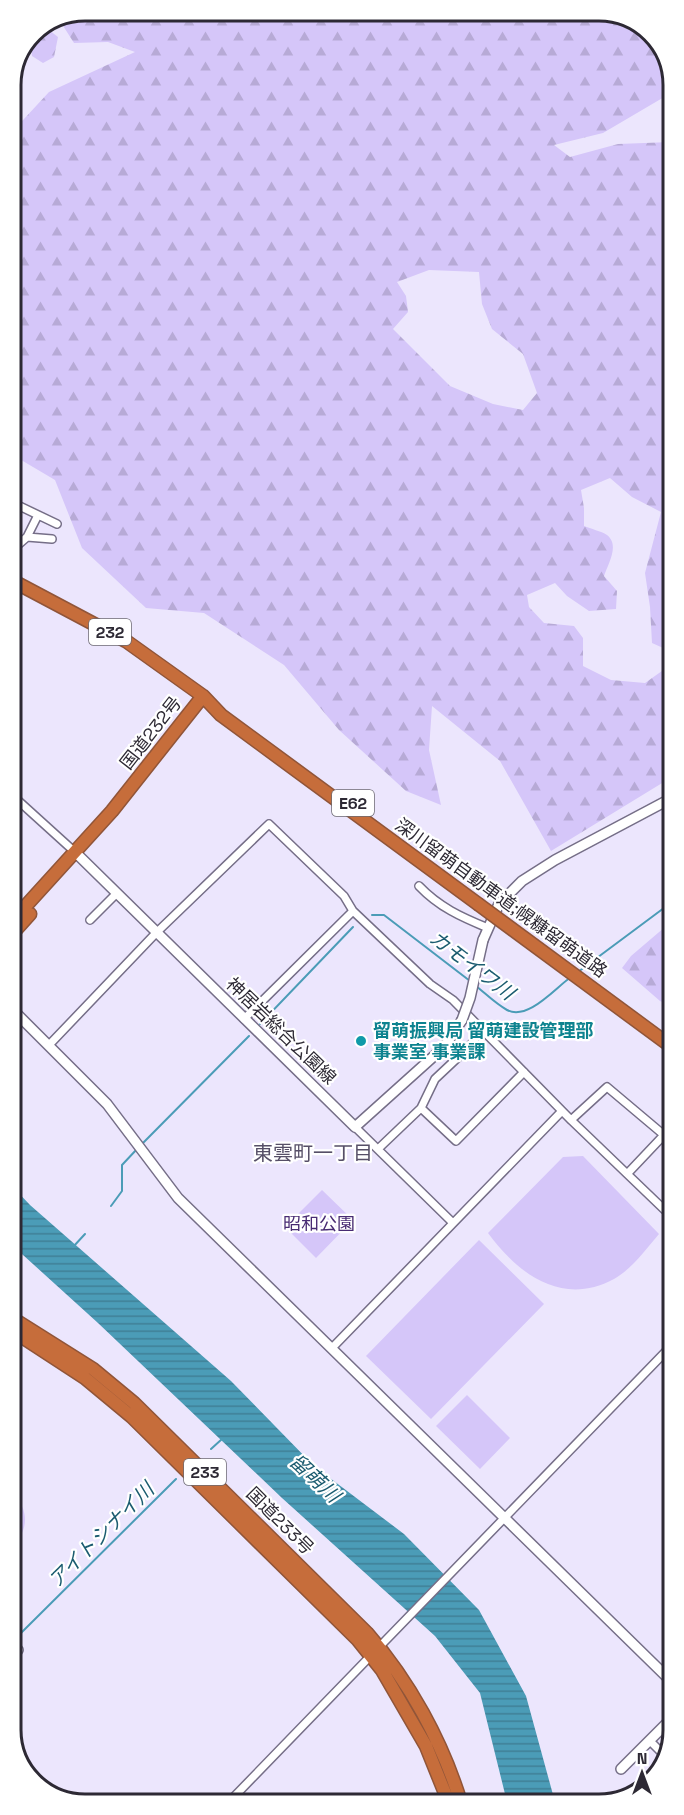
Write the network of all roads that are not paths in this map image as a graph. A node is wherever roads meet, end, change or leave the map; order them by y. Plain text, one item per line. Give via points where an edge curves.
1 (21, 507) edge
2 (38, 515) junction
3 (57, 524) dead end
4 (27, 537) junction
5 (52, 539) dead end
6 (21, 542) edge
7 (21, 585) edge
8 (203, 696) junction
9 (21, 803) edge
10 (663, 803) edge
11 (76, 853) junction
12 (419, 886) dead end
13 (116, 894) junction
14 (480, 901) junction
15 (21, 911) edge
16 (353, 911) junction
17 (90, 920) dead end
18 (21, 924) edge
19 (488, 928) junction
20 (156, 933) junction
21 (21, 1018) edge
22 (244, 1019) junction
23 (482, 1030) junction
24 (663, 1034) edge
25 (663, 1040) edge
26 (49, 1045) junction
27 (524, 1072) junction
28 (421, 1108) junction
29 (562, 1111) junction
30 (571, 1120) junction
31 (355, 1126) junction
32 (663, 1134) edge
33 (663, 1136) edge
34 (378, 1149) junction
35 (628, 1173) junction
36 (663, 1208) edge
37 (453, 1223) junction
38 (21, 1324) edge
39 (21, 1337) edge
40 (332, 1348) junction
41 (663, 1354) edge
42 (505, 1518) junction
43 (375, 1652) junction
44 (663, 1673) edge
45 (663, 1728) edge
46 (650, 1741) junction
47 (660, 1751) edge
48 (621, 1769) dead end
49 (237, 1794) edge
50 (445, 1794) edge
51 (458, 1794) edge

1 - 2 street
2 - 3 street
2 - 4 street
4 - 5 street
4 - 6 street
7 - 8 highway, 国道232号 / 232 via 126,641
8 - 11 highway, 国道232号
8 - 14 highway, 深川留萌自動車道;幌糠留萌道路 / E62
9 - 11 street
10 - 19 street via 522,881 500,904
11 - 13 street, 神居岩総合公園線
11 - 15 highway, 国道232号
11 - 18 highway, 国道232号 via 67,870
12 - 19 street via 454,914
13 - 17 street
13 - 20 street, 神居岩総合公園線
14 - 24 highway, 深川留萌自動車道;幌糠留萌道路 / E62
14 - 25 highway, 深川留萌自動車道;幌糠留萌道路 / E62, bridge
16 - 20 street via 344,896 269,825
16 - 22 street
16 - 23 street
19 - 31 street, bridge via 462,1020 444,1047
20 - 22 street, 神居岩総合公園線
20 - 26 street
21 - 26 street
22 - 31 street, 神居岩総合公園線
23 - 27 street
23 - 28 street via 435,1079
26 - 40 street via 107,1104 178,1198
27 - 28 street via 456,1142
27 - 29 street
28 - 34 street
29 - 30 street
29 - 37 street
30 - 32 street via 607,1088
30 - 35 street
31 - 34 street
33 - 35 street
34 - 37 street
35 - 36 street
37 - 40 street
38 - 43 highway, 国道233号 / 233 via 93,1370 134,1403
39 - 43 highway, 国道233号 / 233 via 85,1378 132,1417 358,1640
40 - 42 street
41 - 42 street
42 - 43 street
42 - 44 street
43 - 49 street
43 - 50 highway, 国道233号 / 233 via 426,1746
43 - 51 highway, 国道233号 / 233 via 392,1663 437,1741
45 - 46 street
46 - 47 street
46 - 48 street

